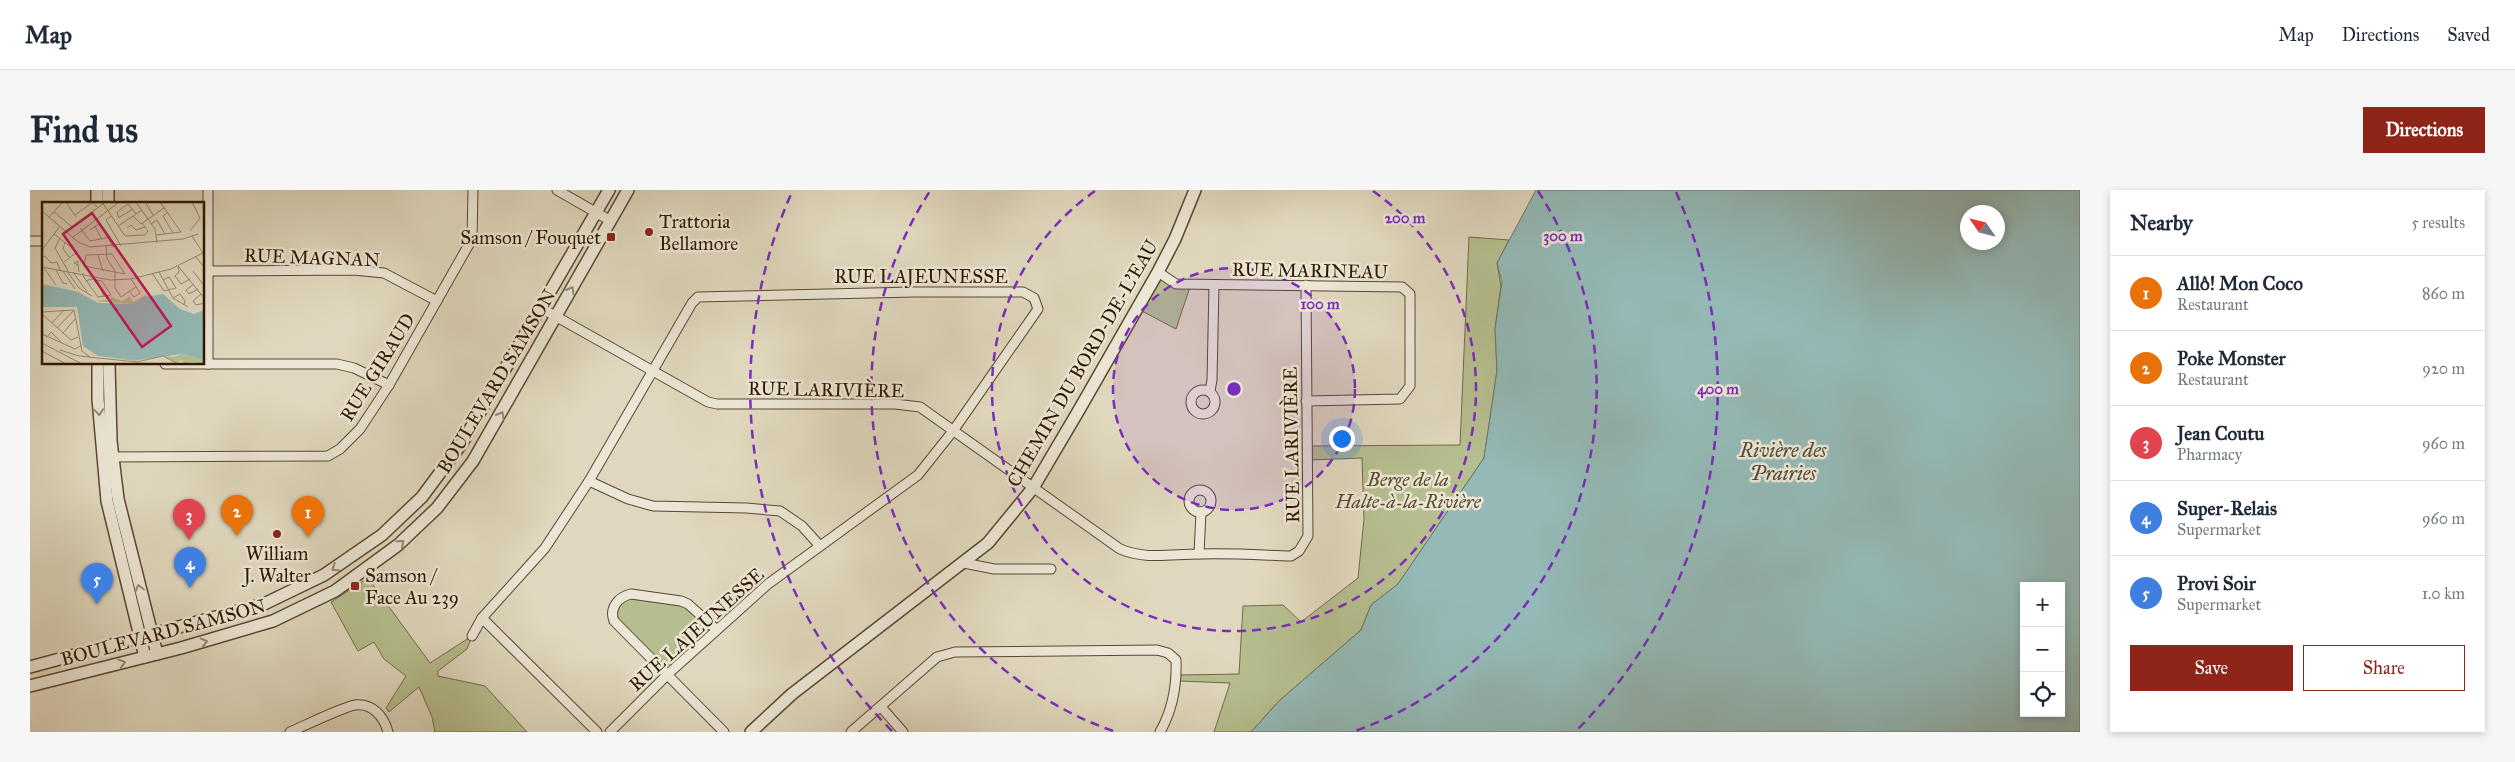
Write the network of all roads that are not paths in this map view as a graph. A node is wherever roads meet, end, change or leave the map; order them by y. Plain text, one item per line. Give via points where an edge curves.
1 (208, 190) edge
2 (473, 190) edge
3 (558, 190) edge
4 (609, 190) edge
5 (628, 190) edge
6 (1195, 190) edge
7 (596, 212) junction
8 (611, 220) junction
9 (209, 271) junction
10 (1158, 272) junction
11 (1214, 285) junction
12 (1306, 285) junction
13 (437, 300) junction
14 (541, 308) junction
15 (556, 317) junction
16 (208, 364) joint
17 (103, 365) edge
18 (652, 372) junction
19 (389, 385) junction
20 (1210, 391) dead end
21 (1306, 401) junction
22 (953, 431) junction
23 (107, 457) junction
24 (589, 481) junction
25 (1033, 488) junction
26 (1201, 512) dead end
27 (820, 546) junction
28 (1199, 554) junction
29 (964, 563) junction
30 (1051, 569) dead end
31 (482, 618) junction
32 (716, 629) junction
33 (472, 636) dead end
34 (146, 637) junction
35 (151, 655) junction
36 (30, 667) edge
37 (668, 674) junction
38 (30, 686) edge
39 (880, 707) junction
40 (290, 732) edge
41 (388, 732) edge
42 (597, 732) edge
43 (610, 732) edge
44 (724, 732) edge
45 (751, 732) edge
46 (851, 732) edge
47 (903, 732) edge
48 (1160, 732) edge

1 - 9 street
2 - 13 street, RUE GIRAUD via 472,239
3 - 7 street
4 - 7 street, BOULEVARD SAMSON
5 - 8 street, BOULEVARD SAMSON
6 - 10 street, CHEMIN DU BORD-DE-L'EAU
7 - 8 street
7 - 14 street, BOULEVARD SAMSON
15 -> 8 street, BOULEVARD SAMSON
9 - 13 street, RUE MAGNAN via 354,270 384,273
9 - 16 street
10 - 11 street, RUE MARINEAU via 1176,284
10 - 25 street, CHEMIN DU BORD-DE-L'EAU
11 - 12 street, RUE MARINEAU
11 - 20 street
12 - 21 street, RUE LARIVIÈRE
12 - 21 street, RUE MARINEAU via 1402,287 1410,294 1410,386 1400,399
13 - 19 street, RUE GIRAUD
14 - 15 street, RUE LARIVIÈRE
14 -> 34 street, BOULEVARD SAMSON via 447,465 417,502 382,535 338,567 284,596
15 - 18 street, RUE LARIVIÈRE
35 -> 15 street, BOULEVARD SAMSON via 247,630 300,610 354,579 398,545 437,508 473,461
16 - 19 street via 337,364 354,368
17 - 23 street
18 - 22 street, RUE LARIVIÈRE via 699,398 717,404 895,404 920,407
18 - 22 street, RUE LAJEUNESSE via 692,303 705,295 1022,292 1034,298 1038,309
18 - 24 street, RUE LAJEUNESSE
19 - 23 street, RUE GIRAUD via 360,429 328,456
21 - 28 street, RUE LARIVIÈRE via 1308,536 1299,551 1291,556
22 - 25 street, RUE LARIVIÈRE
22 - 27 street, RUE LAJEUNESSE via 918,475
23 - 34 street
24 - 27 street via 628,500 653,506 780,511 802,526
24 - 31 street, RUE LAJEUNESSE via 545,548
25 - 28 street, RUE LARIVIÈRE via 1130,553 1142,556
25 - 29 street, CHEMIN DU BORD-DE-L'EAU via 988,542
26 - 28 street
27 - 32 street, RUE LAJEUNESSE via 768,584
29 - 30 street via 994,569
29 - 45 street, CHEMIN DU BORD-DE-L'EAU via 792,694
31 - 33 street, RUE LAJEUNESSE
31 - 42 street
32 - 37 street, RUE LAJEUNESSE
32 - 37 street via 681,601 631,594 624,596 613,608 614,621
34 - 35 street
34 - 36 street, BOULEVARD SAMSON
38 -> 35 street, BOULEVARD SAMSON
37 - 43 street, RUE LAJEUNESSE
37 - 44 street
39 - 46 street
39 - 47 street
39 - 48 street via 937,657 955,652 1157,650 1176,660 1177,679 1170,714
40 - 41 street via 355,705 382,715

